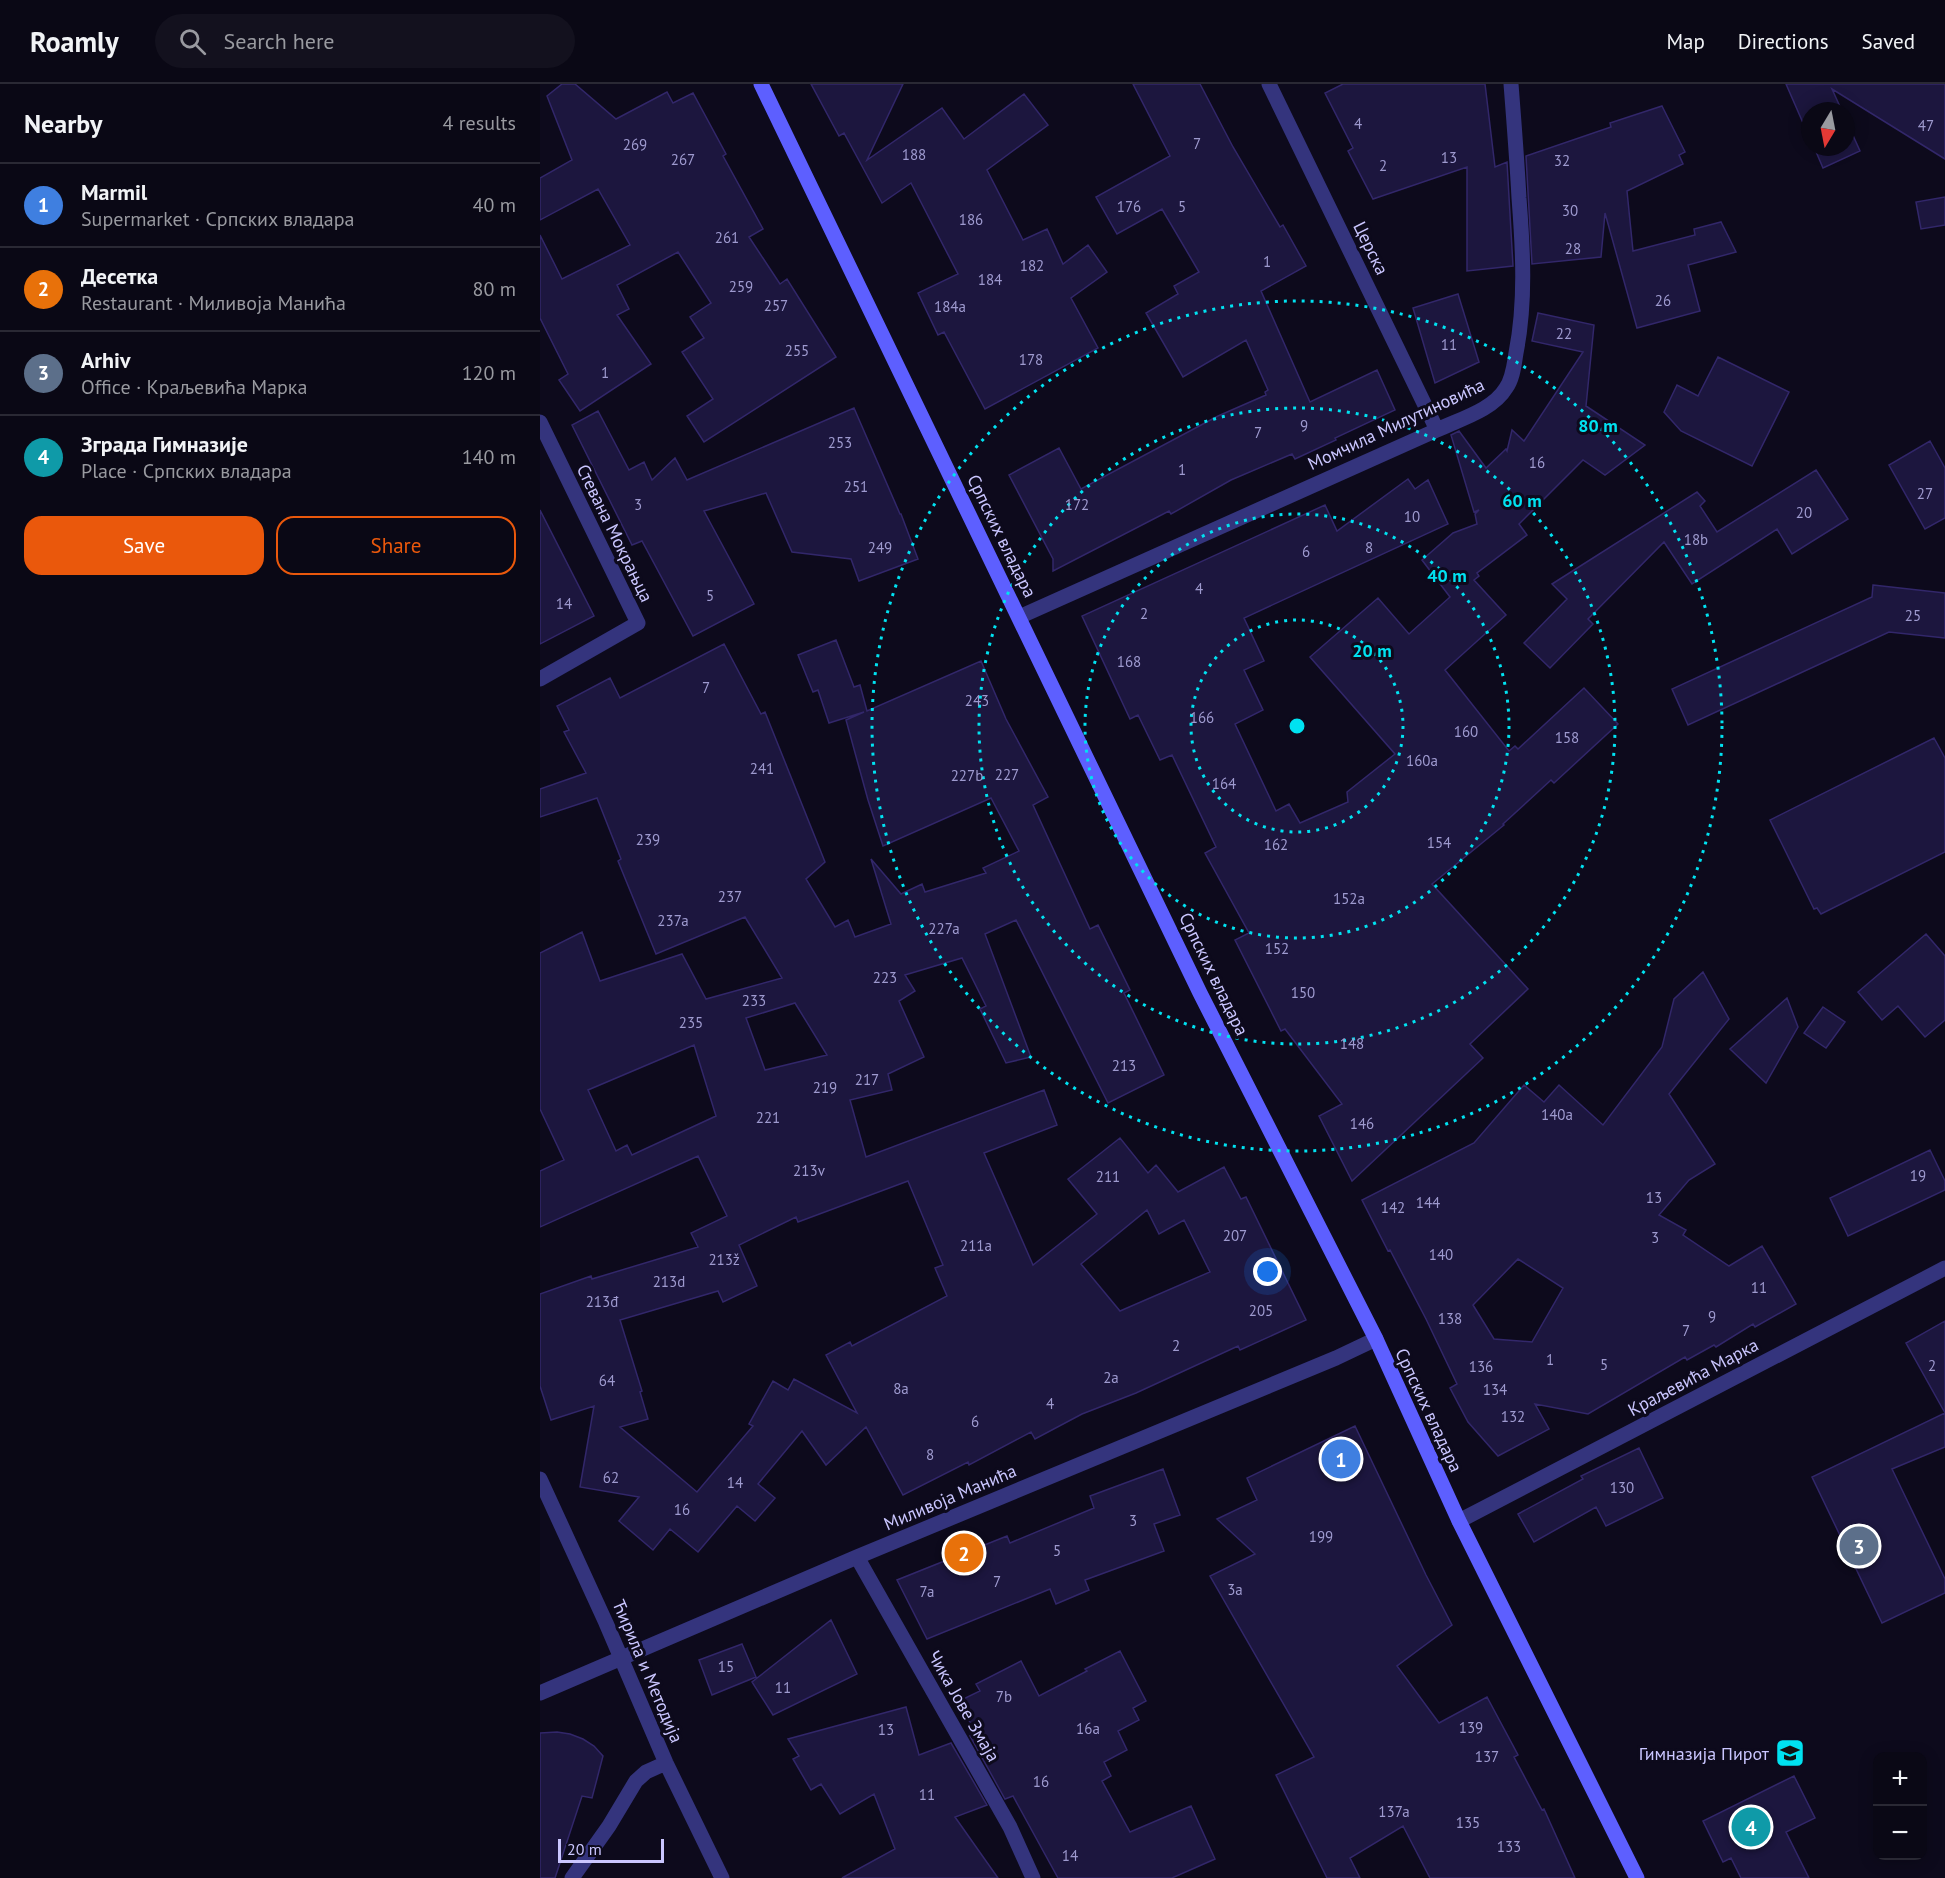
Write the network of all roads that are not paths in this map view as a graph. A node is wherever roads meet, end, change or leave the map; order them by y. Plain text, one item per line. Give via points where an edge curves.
1 (761, 84) edge
2 (1269, 84) edge
3 (1511, 84) edge
4 (540, 422) edge
5 (1437, 430) junction
6 (1019, 617) junction
7 (540, 679) edge
8 (1945, 1268) edge
9 (1376, 1339) junction
10 (540, 1479) edge
11 (1459, 1521) junction
12 (857, 1557) junction
13 (621, 1659) junction
14 (540, 1693) edge
15 (666, 1763) junction
16 (572, 1878) edge
17 (723, 1878) edge
18 (1033, 1878) edge
19 (1637, 1878) edge

1 - 6 main road, Српских владара
2 - 5 street, Церска
3 - 5 street, Момчила Милутиновића via 1523,302 1511,378 1490,405
4 - 7 street, Стевана Мокрањца via 638,623
5 - 6 street, Момчила Милутиновића
6 - 9 main road, Српских владара via 1200,993
8 - 11 street, Краљевића Марка
9 - 11 main road, Српских владара
9 - 12 street, Миливоја Манића
10 - 13 street, Ћирила и Методија
11 - 19 main road, Српских владара
12 - 13 street, Миливоја Манића
12 - 18 street, Чика Јове Змаја via 1010,1827
13 - 14 street, Миливоја Манића
13 - 15 street, Ћирила и Методија
15 - 16 street via 636,1781
15 - 17 street, Ћирила и Методија

